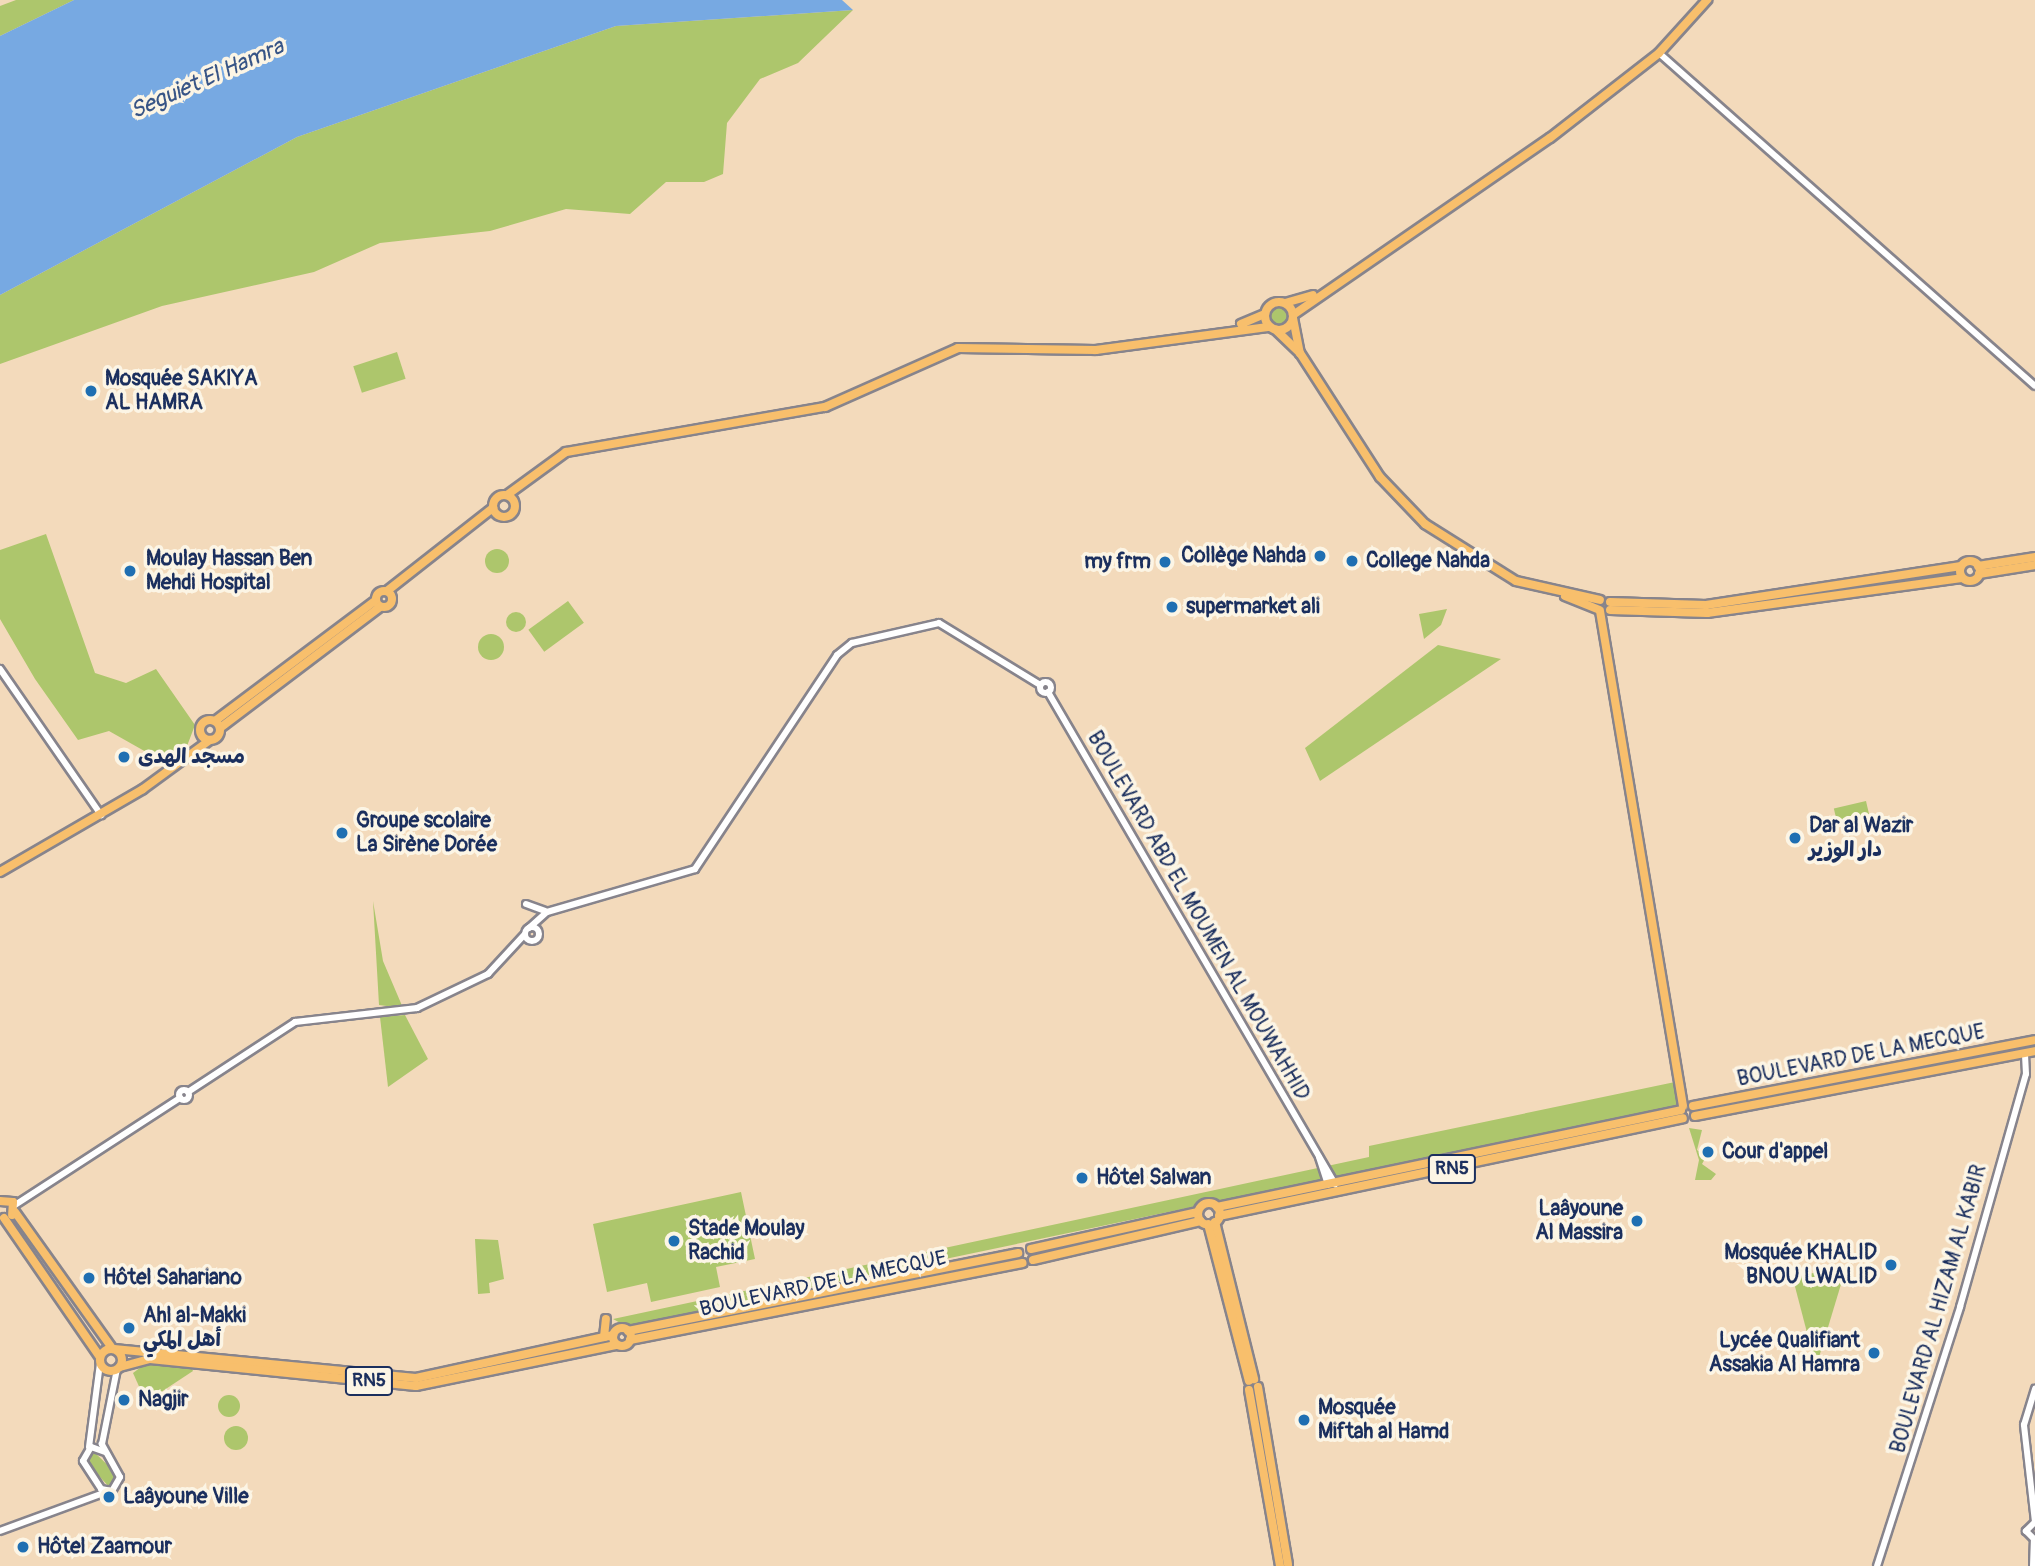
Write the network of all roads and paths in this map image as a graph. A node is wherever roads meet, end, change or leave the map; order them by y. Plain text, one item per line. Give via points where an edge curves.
1 (1707, 0) edge
2 (1660, 53) junction
3 (1316, 294) junction
4 (1285, 303) junction
5 (1265, 314) junction
6 (1293, 317) junction
7 (1235, 327) junction
8 (1273, 328) junction
9 (1300, 353) junction
10 (2035, 386) edge
11 (521, 487) junction
12 (507, 495) junction
13 (515, 504) junction
14 (496, 512) junction
15 (2035, 558) edge
16 (2035, 565) edge
17 (1961, 566) junction
18 (1979, 570) junction
19 (1962, 578) junction
20 (390, 595) junction
21 (378, 604) junction
22 (1605, 607) junction
23 (0, 669) edge
24 (218, 725) junction
25 (199, 731) junction
26 (210, 740) junction
27 (195, 749) junction
28 (101, 815) junction
29 (0, 872) edge
30 (526, 904) dead end
31 (547, 912) junction
32 (539, 933) junction
33 (528, 934) junction
34 (2035, 1040) edge
35 (2020, 1042) junction
36 (2035, 1051) edge
37 (2024, 1055) junction
38 (1686, 1109) junction
39 (1331, 1184) junction
40 (2, 1198) edge
41 (15, 1208) junction
42 (2, 1217) edge
43 (1210, 1217) junction
44 (1031, 1249) junction
45 (1018, 1253) junction
46 (1033, 1260) junction
47 (1023, 1263) junction
48 (606, 1319) dead end
49 (628, 1331) junction
50 (609, 1336) junction
51 (630, 1340) junction
52 (616, 1345) junction
53 (113, 1349) junction
54 (100, 1360) junction
55 (119, 1368) junction
56 (2035, 1389) edge
57 (88, 1448) junction
58 (105, 1452) junction
59 (94, 1480) junction
60 (108, 1492) junction
61 (89, 1496) junction
62 (2035, 1522) edge
63 (0, 1531) edge
64 (2034, 1540) edge
65 (1285, 1565) edge
66 (1877, 1566) edge
67 (2033, 1566) edge

1 - 2 main road
2 - 3 main road via 1526,156
2 - 10 street
3 - 4 main road
3 - 6 main road
4 - 5 main road via 1272,303
4 - 6 main road
5 - 7 main road
5 - 8 main road
6 - 8 main road
6 - 9 main road
7 - 8 main road
7 - 11 main road via 1096,350 958,348 814,409 566,452
8 - 9 main road
9 - 22 main road via 1380,477 1425,524 1516,581
11 - 12 main road
11 - 13 main road
12 - 13 main road
12 - 14 main road via 495,499
13 - 14 main road via 511,515
14 - 20 main road
15 - 18 main road
16 - 18 main road
17 - 18 main road
17 - 19 main road
17 - 22 main road via 1706,605
18 - 19 main road
19 - 22 main road via 1707,613
20 - 21 main road
20 - 21 main road via 378,593
21 - 24 main road
22 - 38 main road via 1607,648
23 - 28 street
24 - 25 main road via 205,720
24 - 26 main road
25 - 26 main road
25 - 27 main road
26 - 27 main road
27 - 28 main road
28 - 29 main road
30 - 31 street
31 - 32 street
31 - 33 street
31 - 39 street, BOULEVARD ABD EL MOUMEN AL MOUWAHHID via 695,869 837,654 852,643 939,623 1048,692
32 - 33 street
32 - 33 street
33 - 41 street via 488,974 417,1008 295,1023 188,1092 187,1099 180,1098
34 - 35 main road, BOULEVARD DE LA MECQUE / RN5
35 - 37 main road
35 - 38 main road, BOULEVARD DE LA MECQUE / RN5
36 - 37 main road, BOULEVARD DE LA MECQUE
37 - 38 main road, BOULEVARD DE LA MECQUE via 1695,1116
37 - 66 street, BOULEVARD AL HIZAM AL KABIR via 2026,1074 1960,1307
38 - 39 main road, BOULEVARD DE LA MECQUE / RN5
38 - 43 main road, BOULEVARD DE LA MECQUE / RN5
39 - 43 main road, BOULEVARD DE LA MECQUE / RN5
40 - 41 main road
41 - 42 main road
41 - 53 main road
42 - 54 main road
43 - 44 main road, BOULEVARD DE LA MECQUE / RN5
43 - 46 main road, BOULEVARD DE LA MECQUE / RN5
43 - 65 main road via 1253,1384
44 - 45 main road, RN5
44 - 46 main road
45 - 47 main road
45 - 49 main road, BOULEVARD DE LA MECQUE / RN5
46 - 47 main road, RN5
47 - 51 main road, BOULEVARD DE LA MECQUE / RN5
48 - 50 main road
49 - 50 main road, RN5
49 - 51 main road
50 - 52 main road
50 - 53 main road, RN5 via 416,1378
51 - 52 main road, RN5
52 - 55 main road, RN5 via 416,1386 150,1359
53 - 54 main road
53 - 55 main road via 122,1356
54 - 55 main road
54 - 57 street
55 - 58 street via 111,1379
56 - 62 street via 2024,1425
57 - 58 street
57 - 59 street via 83,1461
58 - 60 street via 121,1480
59 - 60 street
59 - 61 street
60 - 61 street
61 - 63 street
62 - 64 street via 2026,1531
64 - 67 street

